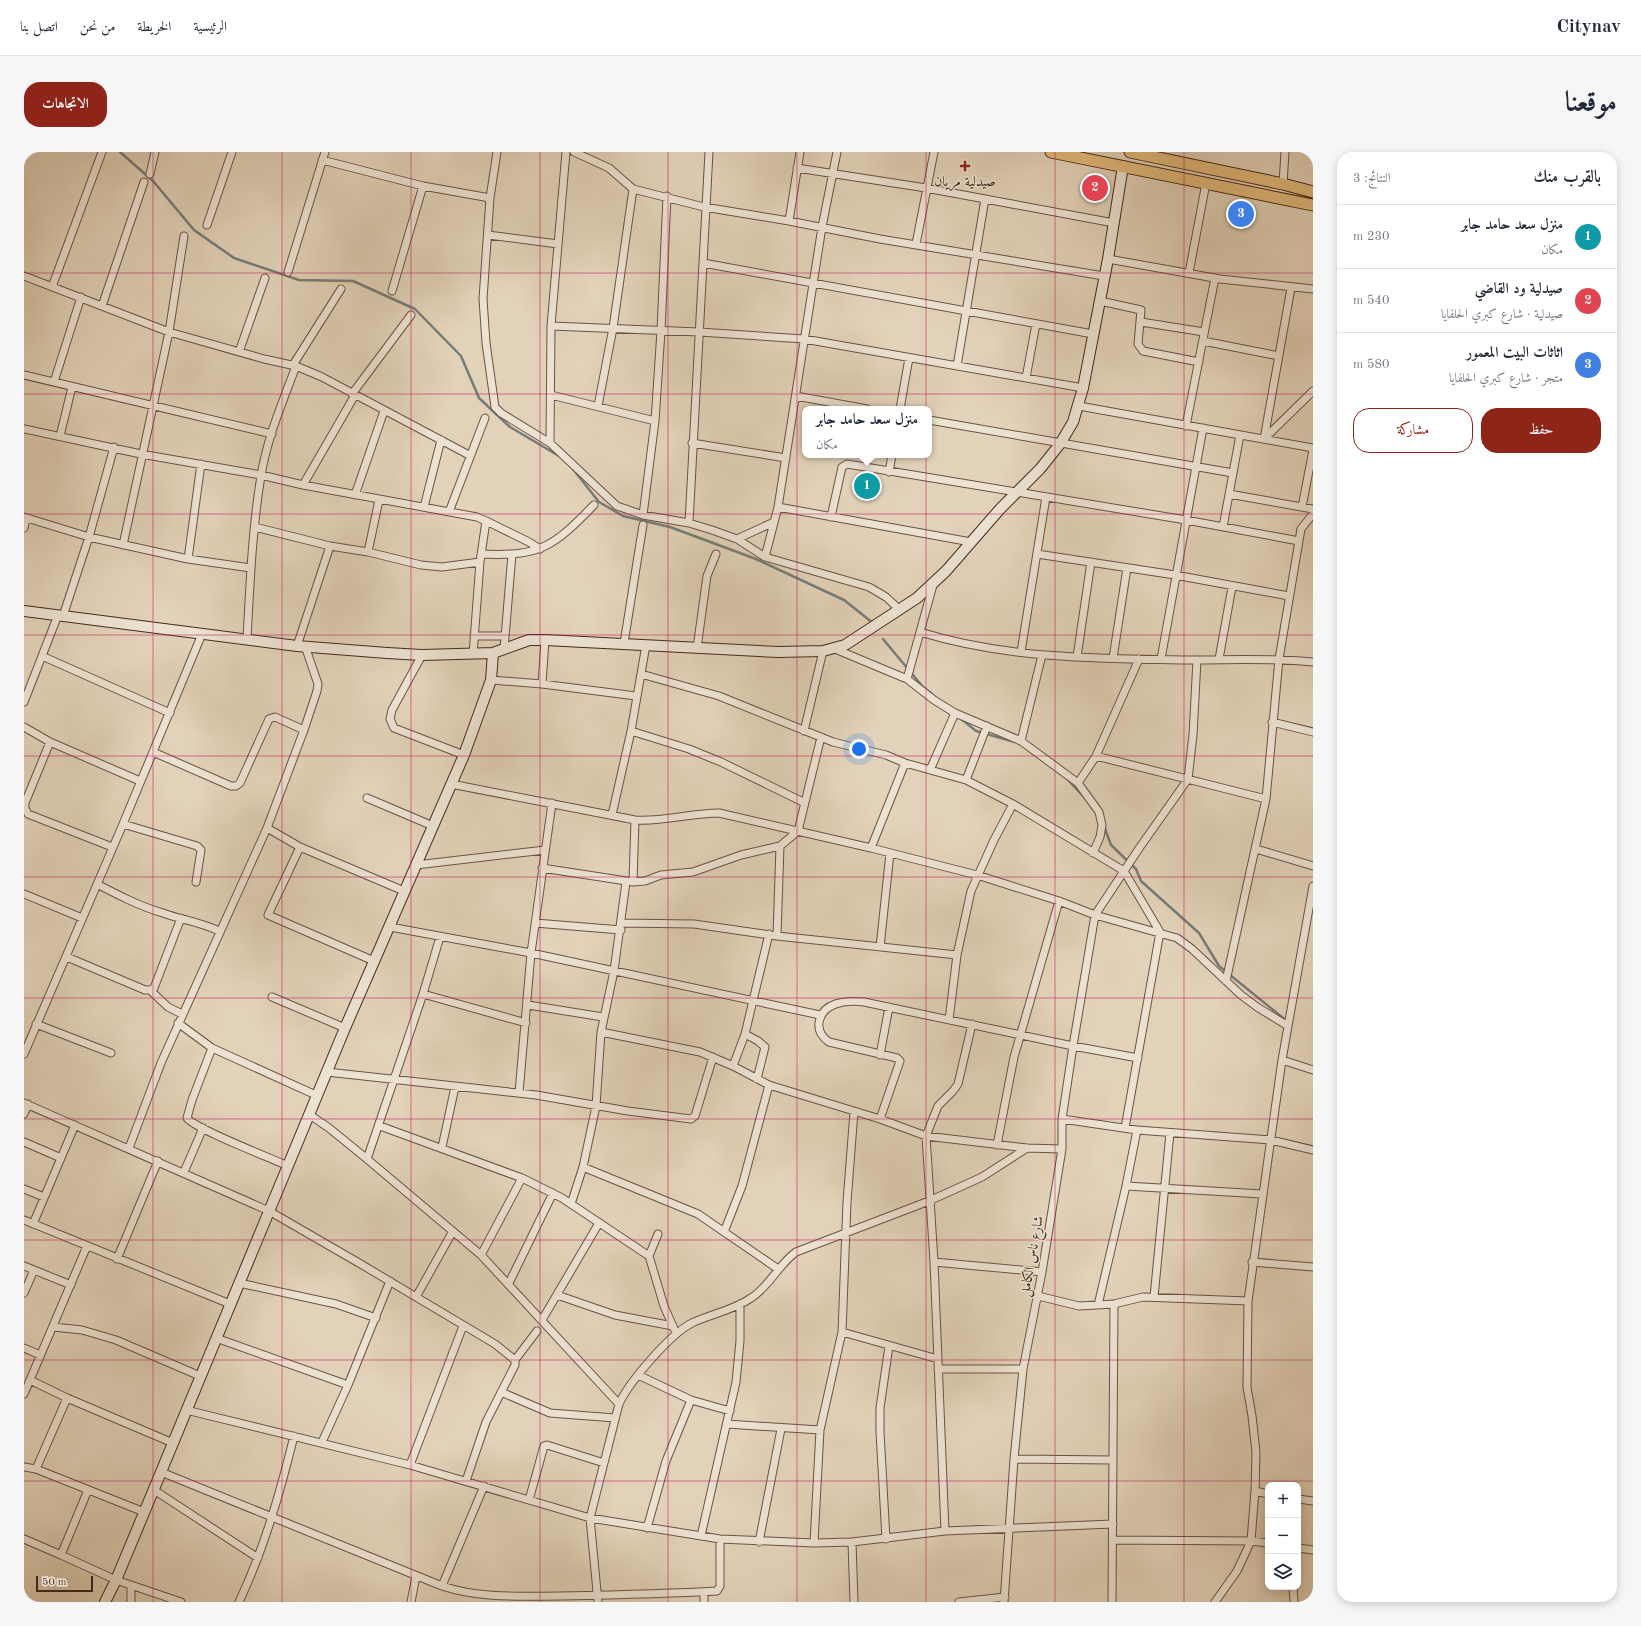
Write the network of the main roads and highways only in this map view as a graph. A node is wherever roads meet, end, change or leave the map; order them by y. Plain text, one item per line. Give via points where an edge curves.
1 (1051, 152) edge
2 (1130, 152) edge
3 (1313, 192) edge
4 (1313, 205) edge

1 - 4 main road
2 - 3 main road

